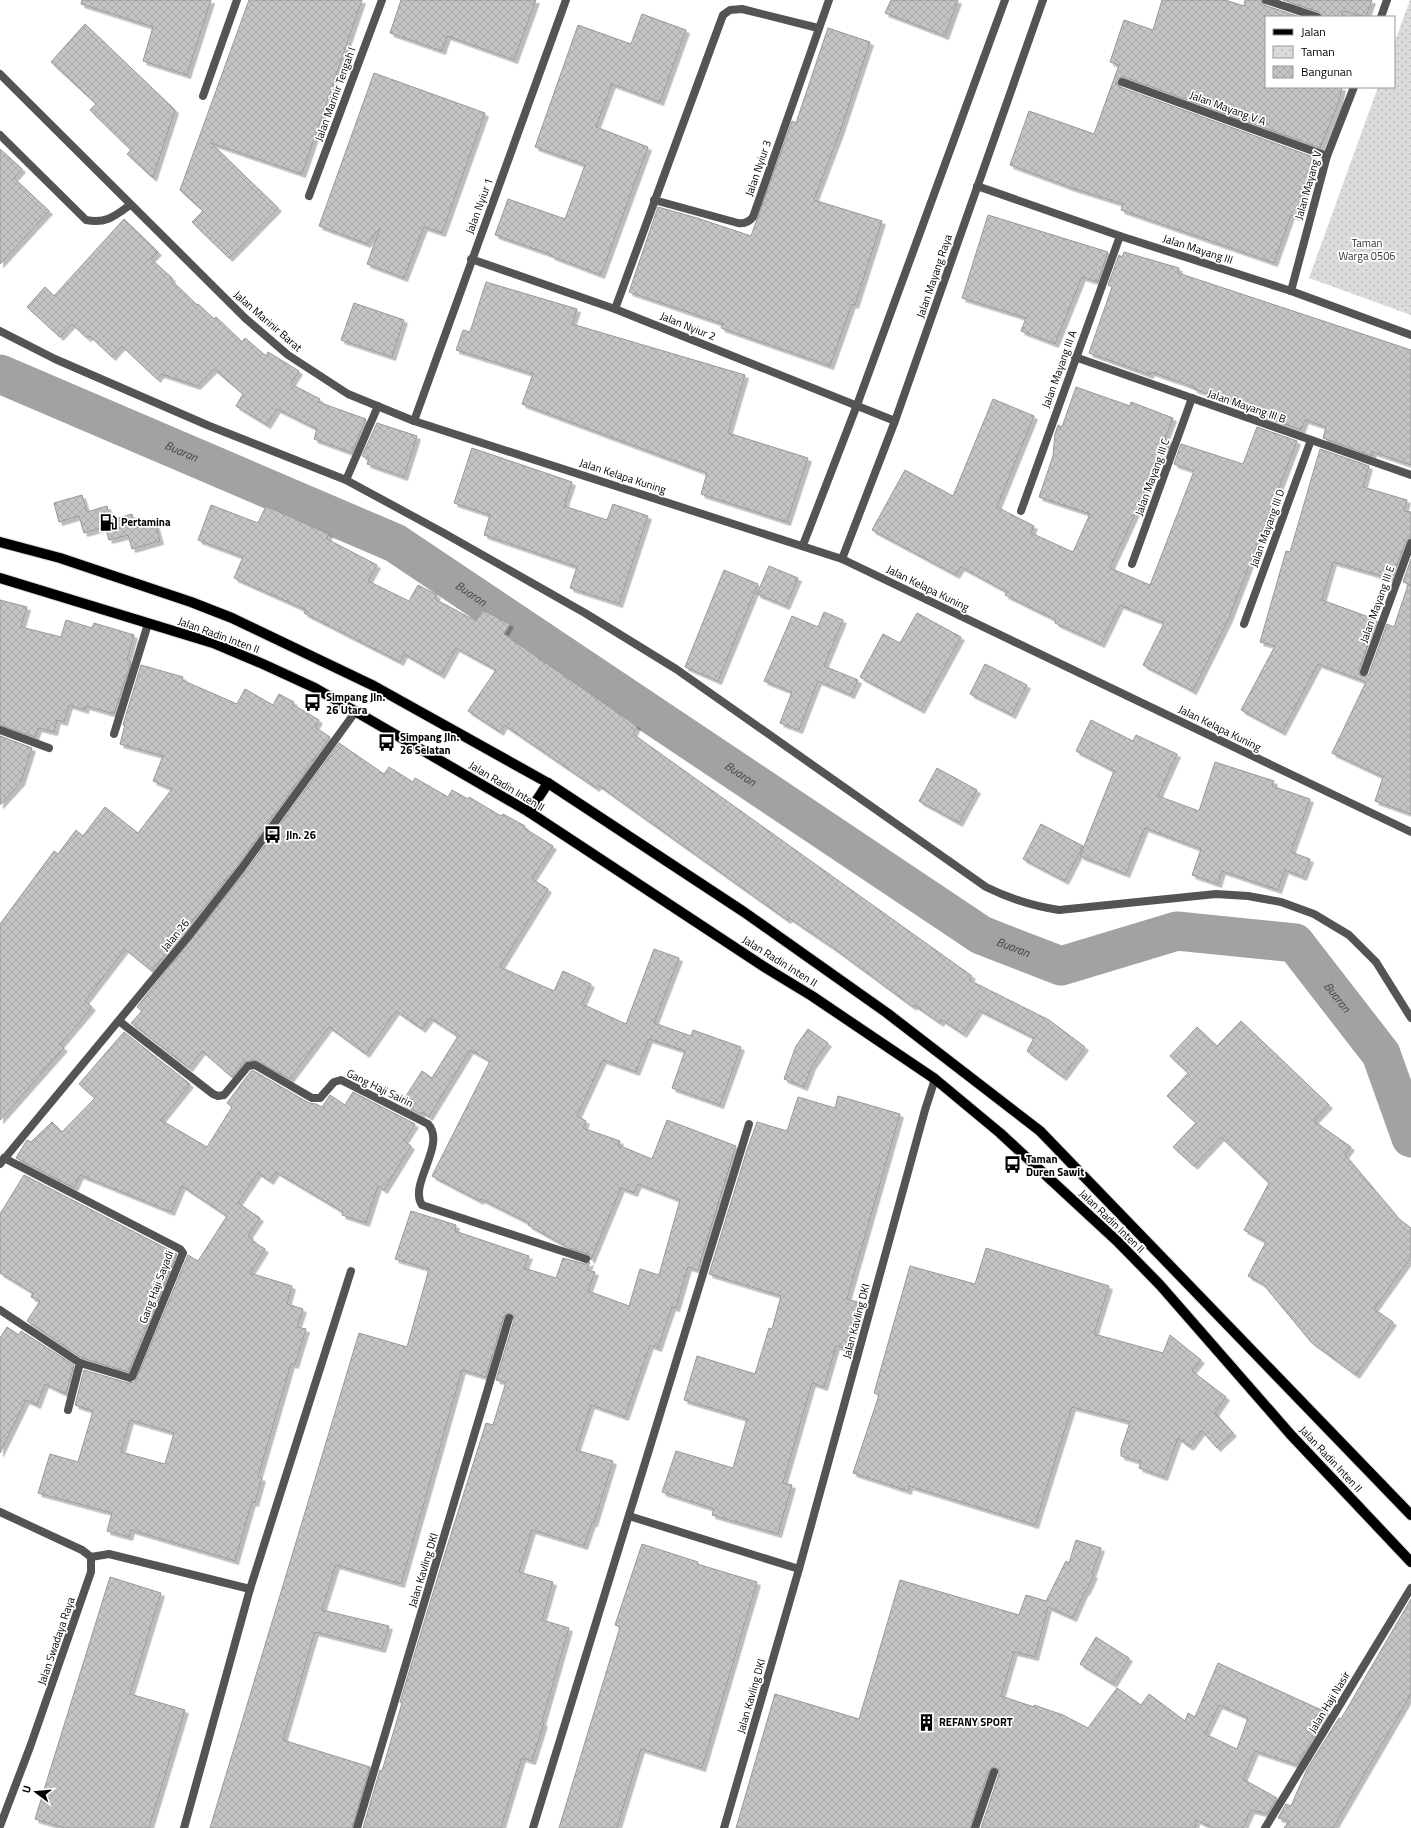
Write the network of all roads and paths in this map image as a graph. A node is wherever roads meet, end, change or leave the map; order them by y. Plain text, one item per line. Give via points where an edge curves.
1 (237, 0) edge
2 (382, 0) edge
3 (566, 0) edge
4 (829, 0) edge
5 (1005, 0) edge
6 (1043, 0) edge
7 (1266, 0) edge
8 (1387, 0) edge
9 (1314, 16) edge
10 (1381, 16) edge
11 (818, 28) junction
12 (0, 74) edge
13 (1122, 82) dead end
14 (1354, 88) edge
15 (203, 96) dead end
16 (0, 135) edge
17 (1327, 156) junction
18 (977, 186) junction
19 (309, 196) dead end
20 (654, 200) junction
21 (130, 204) junction
22 (1120, 236) junction
23 (471, 259) junction
24 (1291, 291) junction
25 (615, 309) junction
26 (0, 331) edge
27 (1411, 335) edge
28 (1075, 357) junction
29 (1192, 398) junction
30 (857, 405) junction
31 (378, 406) junction
32 (414, 420) junction
33 (895, 421) junction
34 (1311, 440) junction
35 (1411, 475) edge
36 (346, 480) junction
37 (1020, 511) dead end
38 (0, 542) edge
39 (1411, 543) edge
40 (803, 545) junction
41 (842, 559) junction
42 (1132, 564) dead end
43 (0, 578) edge
44 (148, 624) junction
45 (1244, 624) dead end
46 (1364, 672) dead end
47 (356, 711) junction
48 (0, 730) edge
49 (114, 734) dead end
50 (49, 748) dead end
51 (548, 784) junction
52 (529, 812) junction
53 (1411, 832) edge
54 (1411, 1018) edge
55 (119, 1021) junction
56 (935, 1079) junction
57 (749, 1124) dead end
58 (2, 1161) edge
59 (586, 1259) dead end
60 (351, 1271) dead end
61 (0, 1310) edge
62 (509, 1318) dead end
63 (80, 1363) junction
64 (68, 1410) dead end
65 (0, 1512) edge
66 (1411, 1515) edge
67 (629, 1516) junction
68 (91, 1557) junction
69 (1411, 1562) edge
70 (799, 1569) junction
71 (1411, 1588) edge
72 (250, 1589) junction
73 (994, 1772) dead end
74 (0, 1826) edge
75 (184, 1828) edge
76 (357, 1828) edge
77 (533, 1828) edge
78 (724, 1828) edge
79 (976, 1828) edge
80 (1265, 1828) edge

1 - 15 street
2 - 19 street, Jalan Marinir Tengah I
3 - 23 street, Jalan Nyiur 1
4 - 11 street, Jalan Nyiur 3
5 - 30 street
6 - 18 street, Jalan Mayang Raya
7 - 9 street
8 - 10 street
11 - 20 street via 742,9 730,10 723,14
11 - 20 street, Jalan Nyiur 3 via 753,217 742,224
12 - 21 street, Jalan Marinir Barat
13 - 17 street, Jalan Mayang V A
14 - 17 street, Jalan Mayang V
16 - 21 street via 86,220 109,220
17 - 24 street, Jalan Mayang V
18 - 22 street, Jalan Mayang III
18 - 33 street, Jalan Mayang Raya
20 - 25 street
21 - 31 street, Jalan Marinir Barat via 245,318 288,355 348,394
22 - 24 street, Jalan Mayang III
22 - 28 street, Jalan Mayang III A
23 - 25 street, Jalan Nyiur 2
23 - 32 street, Jalan Nyiur 1
24 - 27 street, Jalan Mayang III
25 - 30 street, Jalan Nyiur 2
26 - 36 street via 55,360 207,425
28 - 29 street, Jalan Mayang III B
28 - 37 street, Jalan Mayang III A
29 - 34 street, Jalan Mayang III B
29 - 42 street, Jalan Mayang III C
30 - 33 street, Jalan Nyiur 2
30 - 40 street
31 - 32 street, Jalan Marinir Barat
31 - 36 street
32 - 40 street, Jalan Kelapa Kuning
33 - 41 street, Jalan Mayang Raya
34 - 35 street, Jalan Mayang III B
34 - 45 street, Jalan Mayang III D
36 - 54 street via 585,613 676,669 986,887 1036,907 1059,910 1216,894 1281,902 1314,914 1349,935 1376,962
38 - 51 main road, Jalan Radin Inten II via 118,576 232,618 374,686
39 - 46 street, Jalan Mayang III E
40 - 41 street, Jalan Kelapa Kuning
41 - 53 street, Jalan Kelapa Kuning
43 - 44 main road, Jalan Radin Inten II
44 - 47 main road, Jalan Radin Inten II via 213,643 315,688
44 - 49 street
47 - 52 main road, Jalan Radin Inten II
47 - 55 street, Jalan 26 via 242,868
48 - 50 street
51 - 52 main road
51 - 66 main road, Jalan Radin Inten II via 744,912 887,1013 1040,1131
52 - 56 main road, Jalan Radin Inten II
55 - 58 street, Jalan 26
55 - 59 street, Gang Haji Sairin via 213,1094 224,1095 248,1066 255,1065 312,1098 320,1098 334,1082 341,1080 428,1124 432,1130 433,1141 418,1198 422,1205
56 - 69 main road, Jalan Radin Inten II via 1000,1133 1117,1241 1160,1285 1291,1435
56 - 70 street, Jalan Kavling DKI
57 - 67 street
58 - 63 street, Gang Haji Sayadi via 183,1252 132,1377 128,1378
60 - 72 street
61 - 63 street, Gang Haji Sayadi
62 - 76 street, Jalan Kavling DKI
63 - 64 street
65 - 68 street via 82,1550
67 - 70 street
67 - 77 street
68 - 72 street via 109,1554
68 - 74 street, Jalan Swadaya Raya via 91,1572
70 - 78 street, Jalan Kavling DKI
71 - 80 street, Jalan Haji Nasir
72 - 75 street
73 - 79 street

